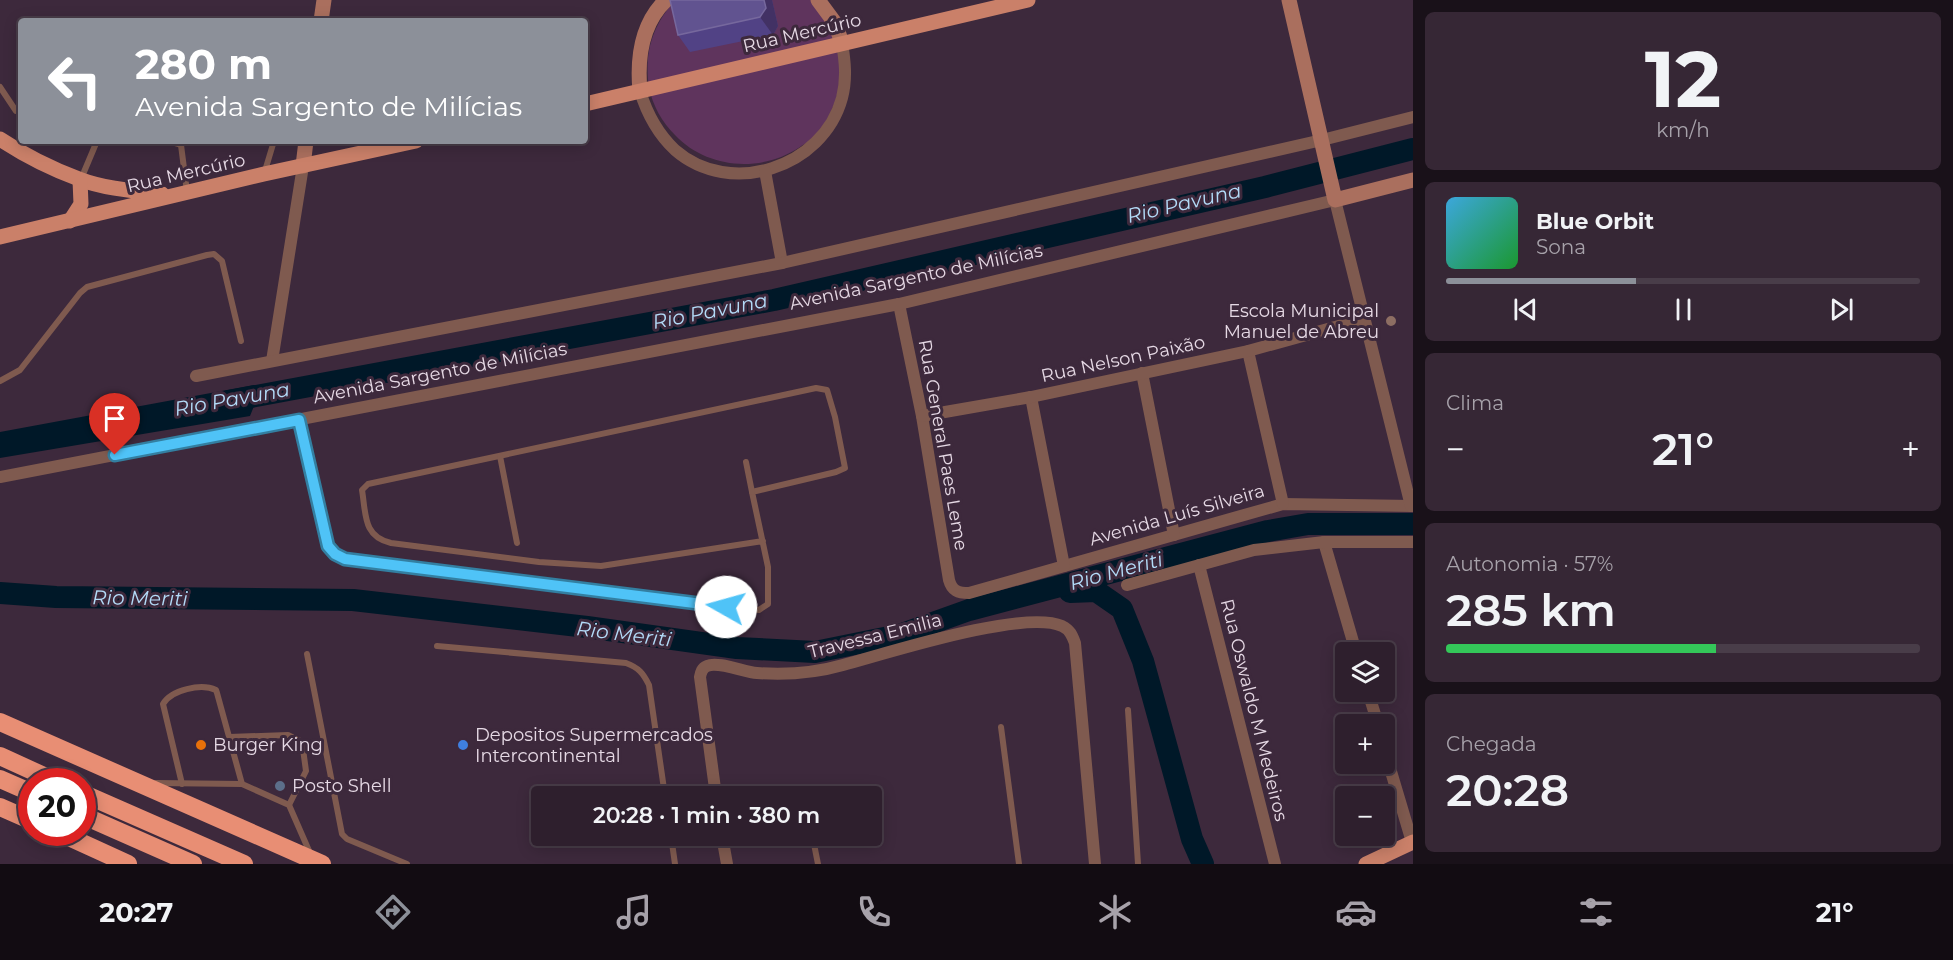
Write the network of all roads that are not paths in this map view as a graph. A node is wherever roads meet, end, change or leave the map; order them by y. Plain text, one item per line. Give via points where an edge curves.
1 (324, 0) edge
2 (1028, 0) edge
3 (1289, 0) edge
4 (662, 1) edge
5 (824, 2) edge
6 (321, 18) edge
7 (842, 43) junction
8 (0, 87) edge
9 (640, 91) junction
10 (588, 103) edge
11 (18, 111) edge
12 (1413, 117) edge
13 (0, 139) edge
14 (1323, 143) junction
15 (96, 144) edge
16 (183, 144) edge
17 (273, 144) edge
18 (306, 144) edge
19 (402, 144) edge
20 (303, 166) junction
21 (765, 171) junction
22 (264, 174) junction
23 (80, 180) junction
24 (1413, 180) edge
25 (182, 195) junction
26 (1334, 195) junction
27 (70, 221) junction
28 (0, 237) edge
29 (782, 263) junction
30 (899, 304) junction
31 (1364, 319) junction
32 (241, 341) dead end
33 (1248, 351) junction
34 (272, 361) junction
35 (1142, 374) junction
36 (196, 376) dead end
37 (0, 381) edge
38 (1031, 397) junction
39 (922, 417) junction
40 (299, 420) junction
41 (500, 456) junction
42 (746, 462) dead end
43 (0, 477) edge
44 (752, 492) junction
45 (1283, 504) junction
46 (1412, 506) edge
47 (1174, 535) junction
48 (763, 541) junction
49 (1324, 542) junction
50 (1413, 542) edge
51 (517, 543) dead end
52 (1199, 565) junction
53 (1064, 566) junction
54 (1127, 585) dead end
55 (956, 591) joint
56 (1353, 642) edge
57 (437, 646) dead end
58 (307, 654) dead end
59 (1128, 710) dead end
60 (0, 722) edge
61 (1001, 727) dead end
62 (229, 737) junction
63 (0, 756) edge
64 (26, 768) edge
65 (1392, 774) edge
66 (0, 779) edge
67 (137, 783) junction
68 (182, 784) junction
69 (242, 784) junction
70 (664, 786) edge
71 (715, 786) edge
72 (18, 787) edge
73 (96, 799) edge
74 (289, 805) junction
75 (0, 807) edge
76 (18, 815) edge
77 (96, 821) edge
78 (1413, 842) edge
79 (89, 846) edge
80 (672, 846) edge
81 (724, 846) edge
82 (814, 846) edge
83 (318, 862) edge
84 (1372, 863) edge
85 (128, 864) edge
86 (193, 864) edge
87 (244, 864) edge
88 (407, 864) edge
89 (675, 864) edge
90 (727, 864) edge
91 (818, 864) edge
92 (1019, 864) edge
93 (1095, 864) edge
94 (1138, 864) edge
95 (1275, 864) edge

1 - 6 street
2 - 7 main road, Rua Mercúrio
3 - 14 street
4 - 9 street via 641,45
5 - 7 street
7 - 9 main road, Rua Mercúrio
7 - 21 street via 846,70 842,98 831,123 814,145 791,161
8 - 11 lane
9 - 10 main road, Rua Mercúrio
9 - 21 street via 647,114 676,151 718,171
12 - 14 street
13 - 23 main road
14 - 26 street
14 - 29 street
15 - 23 lane
16 - 25 lane
17 - 22 lane
18 - 20 street
19 - 20 main road, Rua Mercúrio
20 - 22 main road, Rua Mercúrio
20 - 34 street
21 - 29 street
22 - 25 main road, Rua Mercúrio
23 - 25 main road
23 - 27 main road via 81,204
24 - 26 street, Avenida Sargento de Milícias
25 - 27 main road, Rua Mercúrio
26 - 30 street, Avenida Sargento de Milícias
26 - 31 street
27 - 28 main road, Rua Mercúrio
29 - 34 street
30 - 39 street, Rua General Paes Leme
30 - 40 street, Avenida Sargento de Milícias
31 - 33 street, Rua Nelson Paixão
31 - 46 street
32 - 37 lane via 222,261 214,254 207,255 87,287 20,370
33 - 35 street, Rua Nelson Paixão
33 - 45 street
34 - 36 street
35 - 38 street, Rua Nelson Paixão
35 - 47 street
38 - 39 street, Rua Nelson Paixão
38 - 53 street
39 - 55 street, Rua General Paes Leme via 948,580
40 - 43 street, Avenida Sargento de Milícias
40 - 48 lane via 328,546 345,559 759,610 768,604
41 - 44 lane via 816,388 827,390 844,468
41 - 48 lane via 368,484 362,490 371,533 391,543 601,566
41 - 51 lane
42 - 44 lane
44 - 48 lane
45 - 46 street, Avenida Luís Silveira
45 - 47 street, Avenida Luís Silveira
47 - 53 street, Avenida Luís Silveira
49 - 50 street
49 - 52 street via 1254,550
49 - 56 street
52 - 54 street
52 - 95 street, Rua Oswaldo M Medeiros
53 - 55 street, Avenida Luís Silveira via 969,593
57 - 70 lane via 635,666 649,685
58 - 88 lane via 342,834
59 - 94 lane
60 - 67 highway
61 - 92 lane
62 - 68 lane via 216,690 207,686 166,698 163,704
62 - 69 lane
62 - 74 lane via 288,735 300,741 306,771
63 - 64 highway
65 - 78 street
66 - 72 highway
67 - 68 lane
67 - 83 highway
68 - 69 lane
69 - 74 lane
71 - 93 street, Travessa Emilia via 700,677 707,666 755,673 808,672 992,626 1061,625 1070,631 1075,643
73 - 87 highway
74 - 83 lane
75 - 76 highway
77 - 86 highway
78 - 84 main road
79 - 85 highway
80 - 89 lane
81 - 90 street
82 - 91 lane

